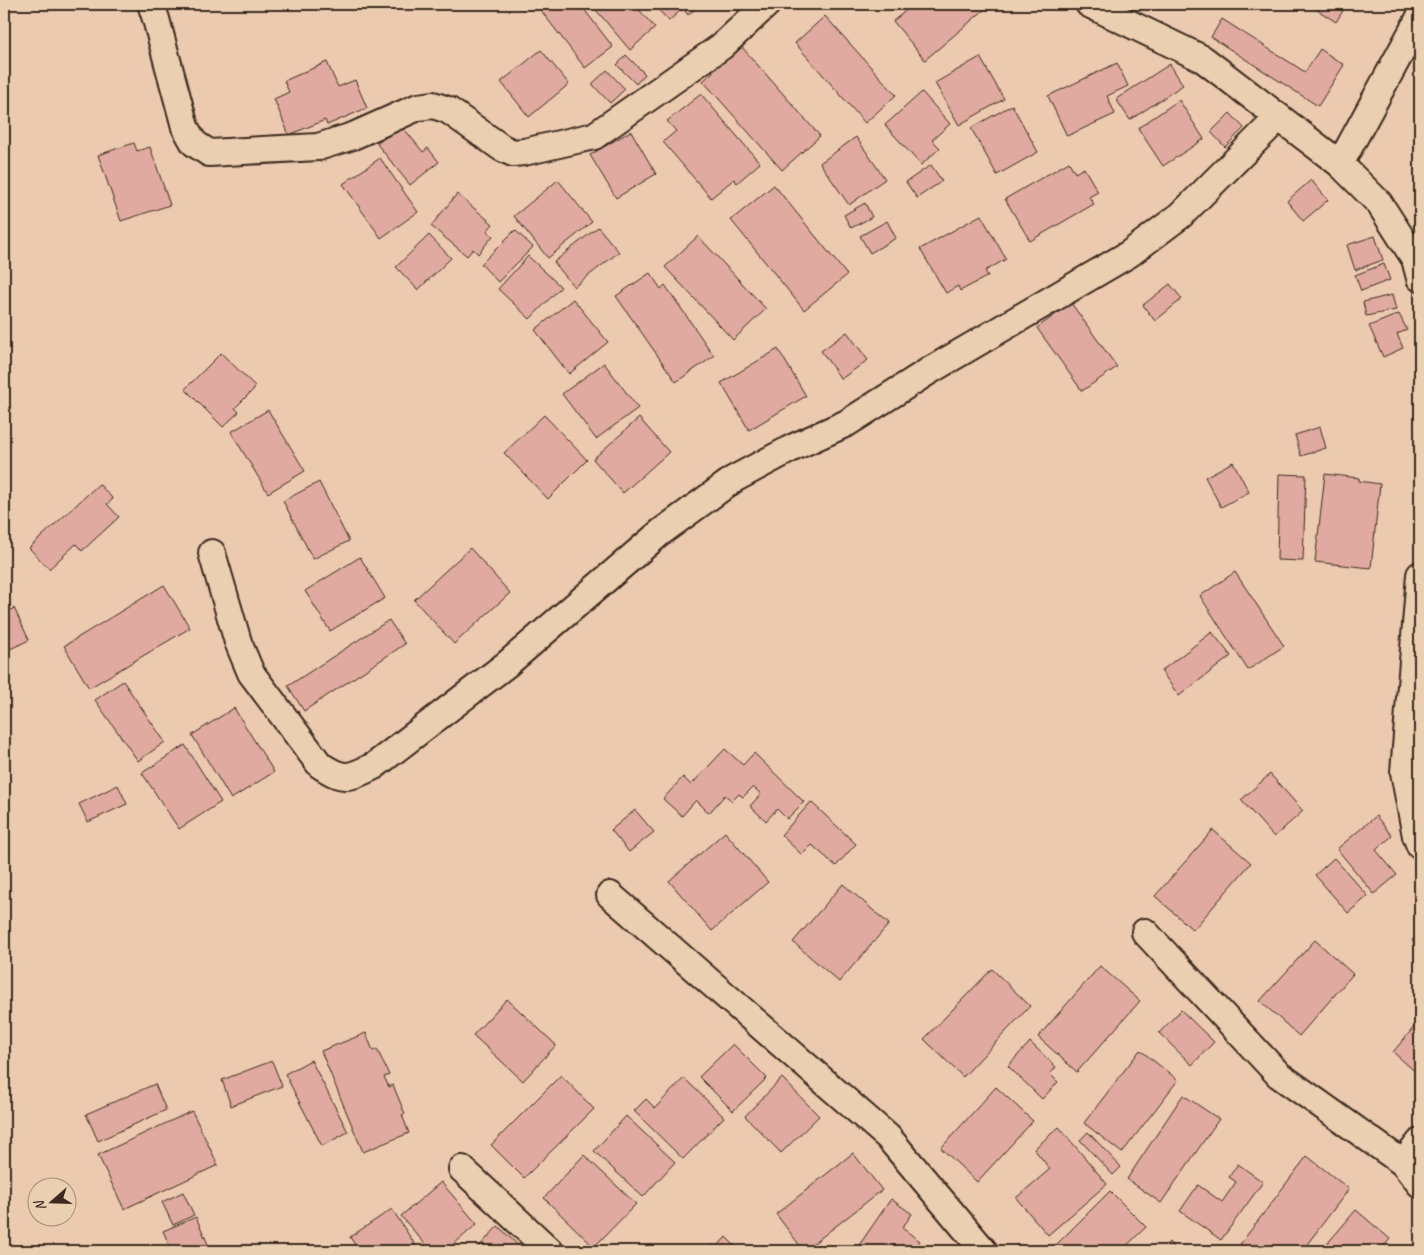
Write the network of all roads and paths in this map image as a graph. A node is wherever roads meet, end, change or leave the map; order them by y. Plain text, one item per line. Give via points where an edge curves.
1 (150, 4) edge
2 (767, 4) edge
3 (1089, 4) edge
4 (1420, 17) edge
5 (1279, 117) junction
6 (1340, 164) junction
7 (1420, 278) edge
8 (212, 553) dead end
9 (1420, 575) edge
10 (1420, 846) edge
11 (610, 895) dead end
12 (1145, 932) dead end
13 (1420, 1142) edge
14 (1403, 1163) junction
15 (462, 1169) dead end
16 (1420, 1184) edge
17 (980, 1250) edge
18 (550, 1251) edge

1 - 2 street via 185,127 194,143 208,153 318,146 353,136 418,107 433,105 448,110 513,153 594,136 722,46
3 - 5 street via 1203,59
4 - 6 street
5 - 6 street
5 - 8 street via 1181,216 1129,254 847,423 734,479 661,532 499,670 374,766 351,777 334,774 320,765 251,673 238,642
6 - 7 street via 1379,204 1415,259
9 - 10 street via 1404,772
11 - 17 street via 888,1137
12 - 14 street via 1279,1075
13 - 14 street
14 - 16 street
15 - 18 street

